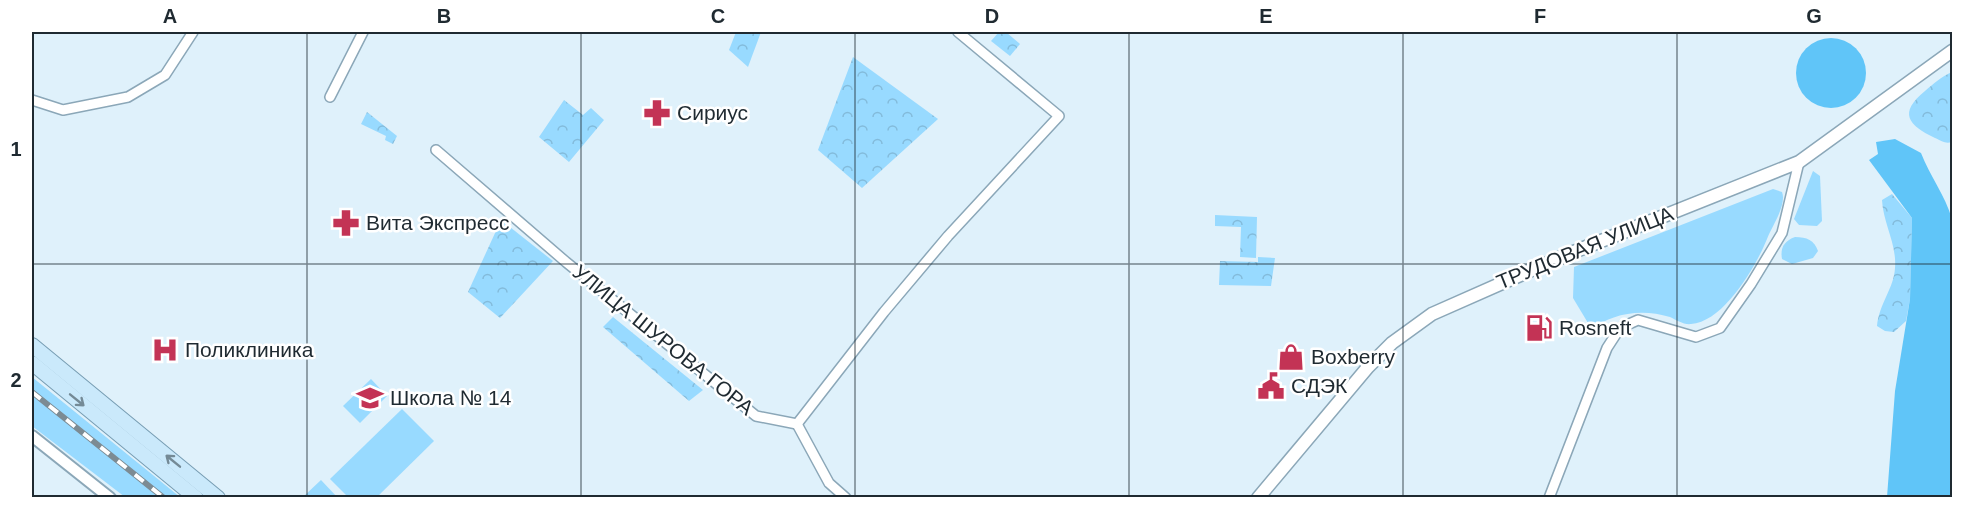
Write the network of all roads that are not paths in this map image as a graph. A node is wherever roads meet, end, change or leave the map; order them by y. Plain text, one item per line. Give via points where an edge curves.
1 (193, 32) edge
2 (363, 32) edge
3 (958, 32) edge
4 (1953, 51) edge
5 (330, 97) dead end
6 (32, 100) edge
7 (436, 150) dead end
8 (1799, 162) junction
9 (32, 345) edge
10 (32, 363) edge
11 (797, 424) junction
12 (32, 436) edge
13 (110, 498) edge
14 (196, 498) edge
15 (218, 498) edge
16 (846, 498) edge
17 (1258, 498) edge
18 (1550, 498) edge

1 - 6 street via 165,75 128,97 63,110
2 - 5 street
3 - 11 street via 1059,116 948,236
4 - 8 main road, ТРУДОВАЯ УЛИЦА
7 - 11 street, УЛИЦА ШУРОВА ГОРА via 756,416
8 - 17 main road, ТРУДОВАЯ УЛИЦА via 1529,270 1432,314 1392,343 1368,367
8 - 18 street via 1782,233 1720,328 1696,336 1638,320 1620,328 1607,348
15 -> 9 main road
10 -> 14 main road
11 - 16 street via 829,483
12 - 13 street

